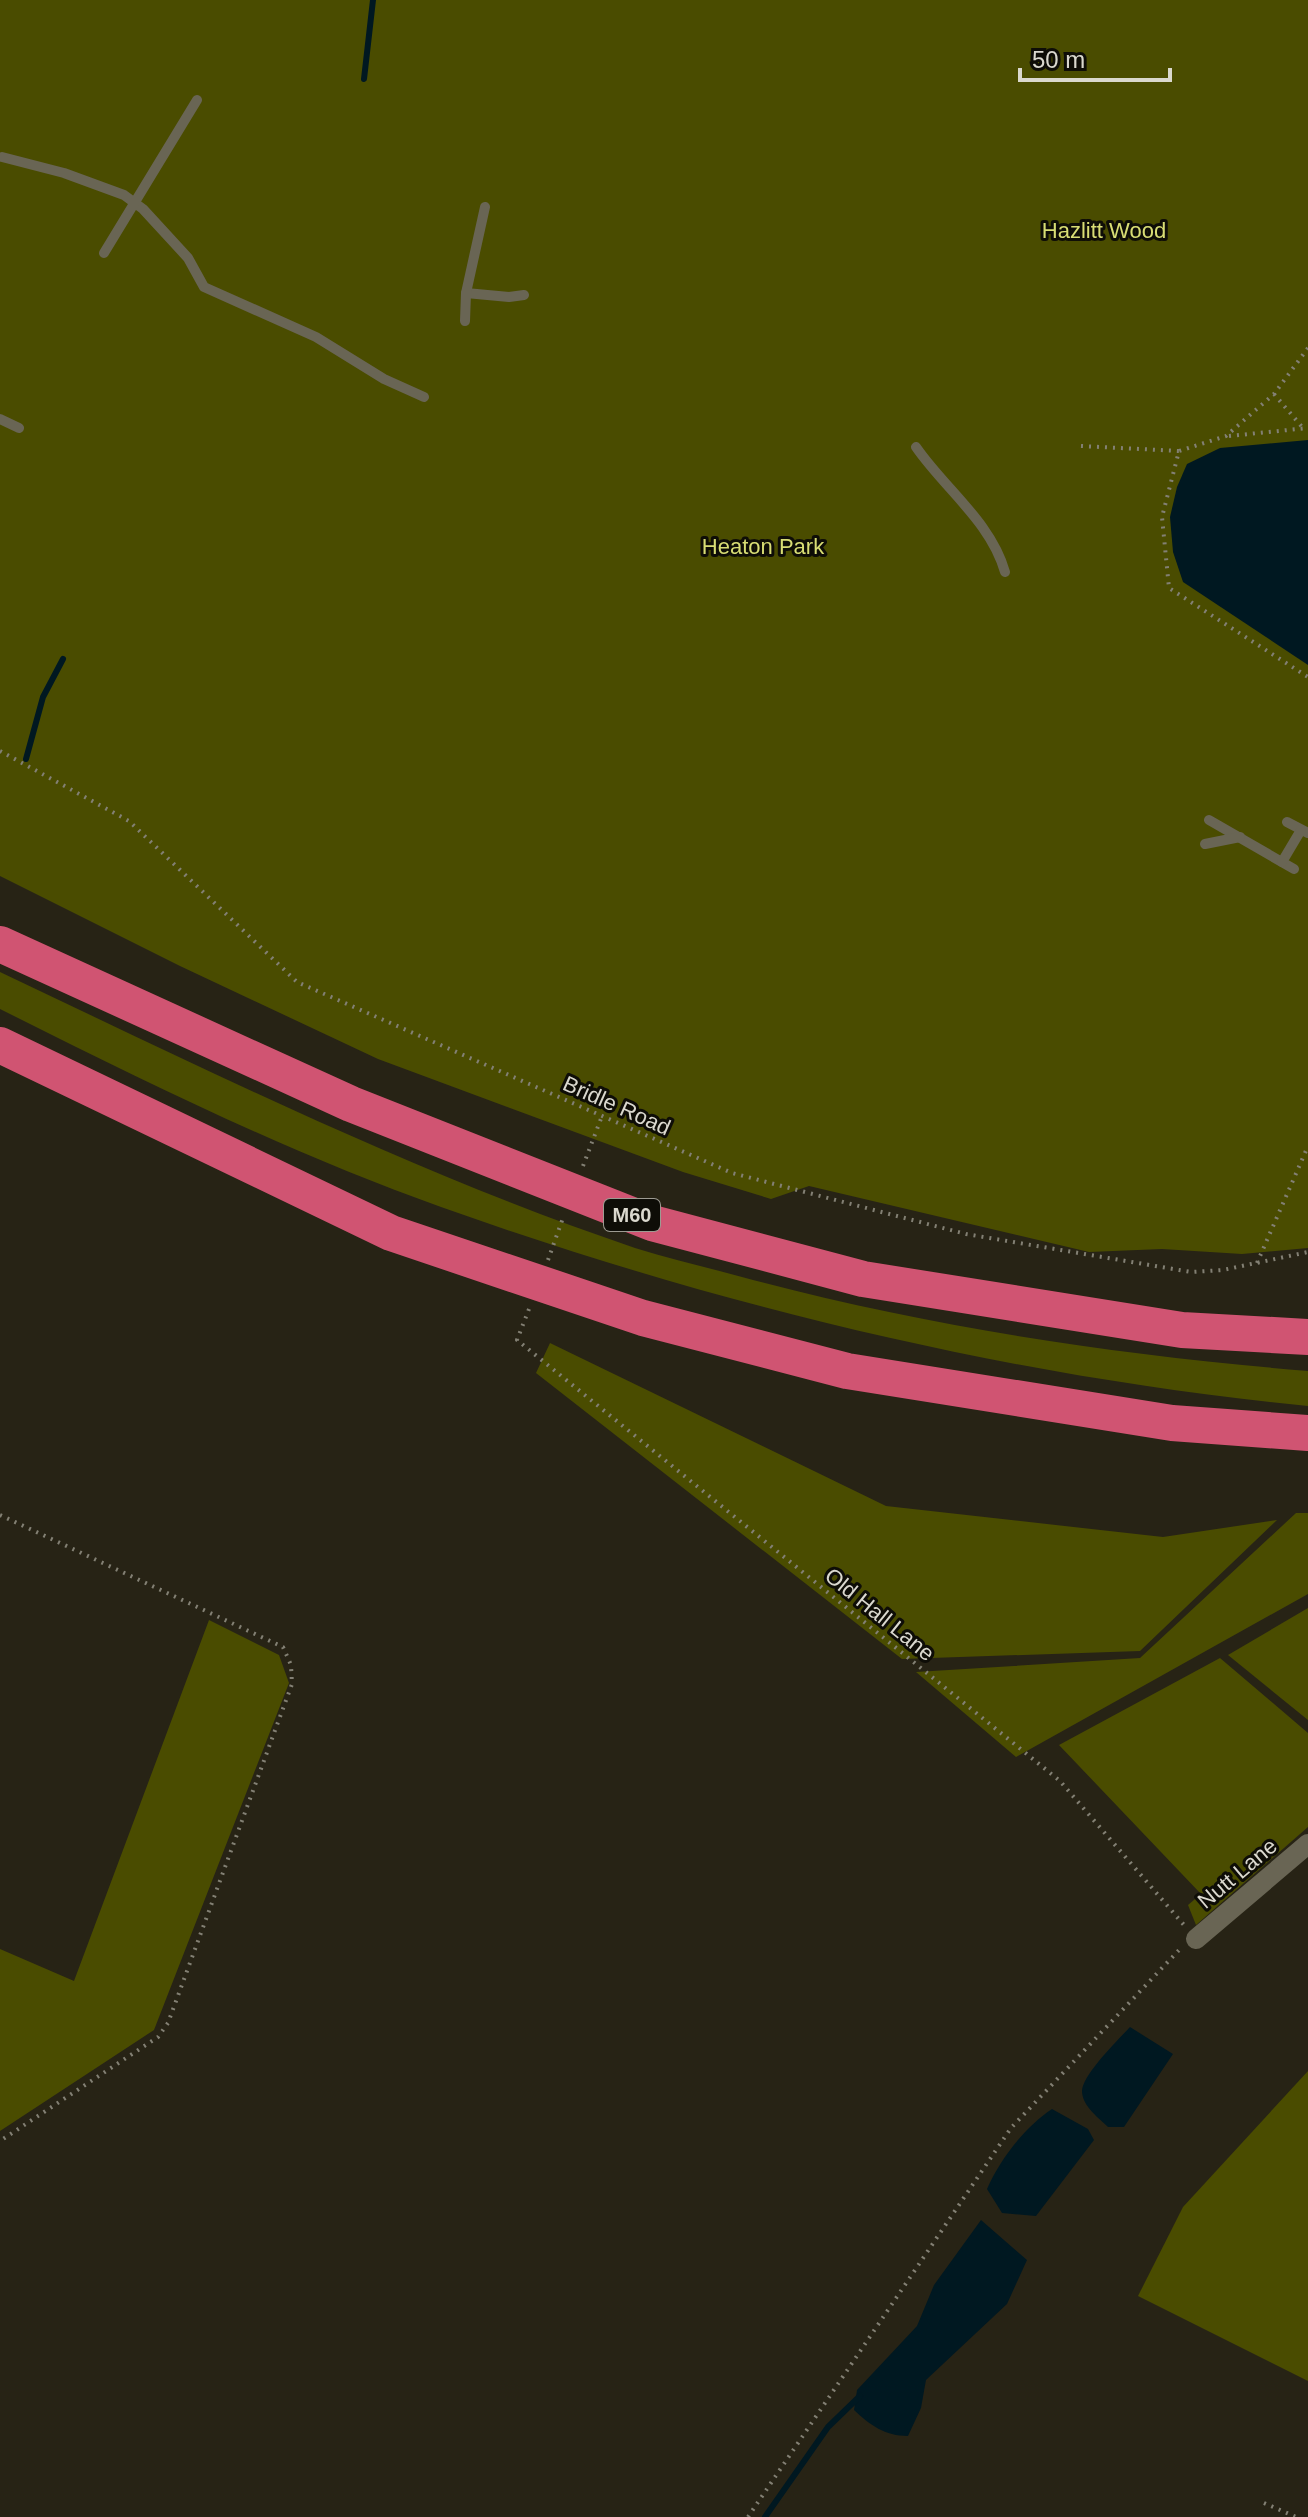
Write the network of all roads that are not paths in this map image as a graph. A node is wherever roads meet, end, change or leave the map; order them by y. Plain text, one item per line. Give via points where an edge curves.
1 (197, 100) dead end
2 (2, 157) edge
3 (136, 204) junction
4 (485, 207) dead end
5 (104, 253) dead end
6 (466, 293) junction
7 (524, 295) dead end
8 (465, 321) dead end
9 (424, 397) dead end
10 (0, 419) edge
11 (19, 428) dead end
12 (916, 447) dead end
13 (1005, 572) dead end
14 (1209, 820) dead end
15 (1287, 822) dead end
16 (1305, 831) edge
17 (1240, 837) junction
18 (1205, 844) dead end
19 (1282, 862) junction
20 (1294, 869) dead end
21 (0, 944) edge
22 (0, 1045) edge
23 (1308, 1337) edge
24 (1308, 1433) edge
25 (1308, 1844) edge
26 (1196, 1939) road end

1 - 3 lane
2 - 3 lane via 64,173
3 - 5 lane
3 - 9 lane via 188,258 204,287 316,337
4 - 6 lane
6 - 7 lane
6 - 8 lane
10 - 11 lane
12 - 13 lane via 983,526 999,550
14 - 17 lane
15 - 16 lane
16 - 19 lane
17 - 18 lane
17 - 19 lane
19 - 20 lane
21 - 23 highway, M60 via 351,1104 652,1223 863,1279 1182,1330
22 - 24 highway via 391,1233 643,1318 847,1371 1172,1423
25 - 26 street, Nutt Lane

